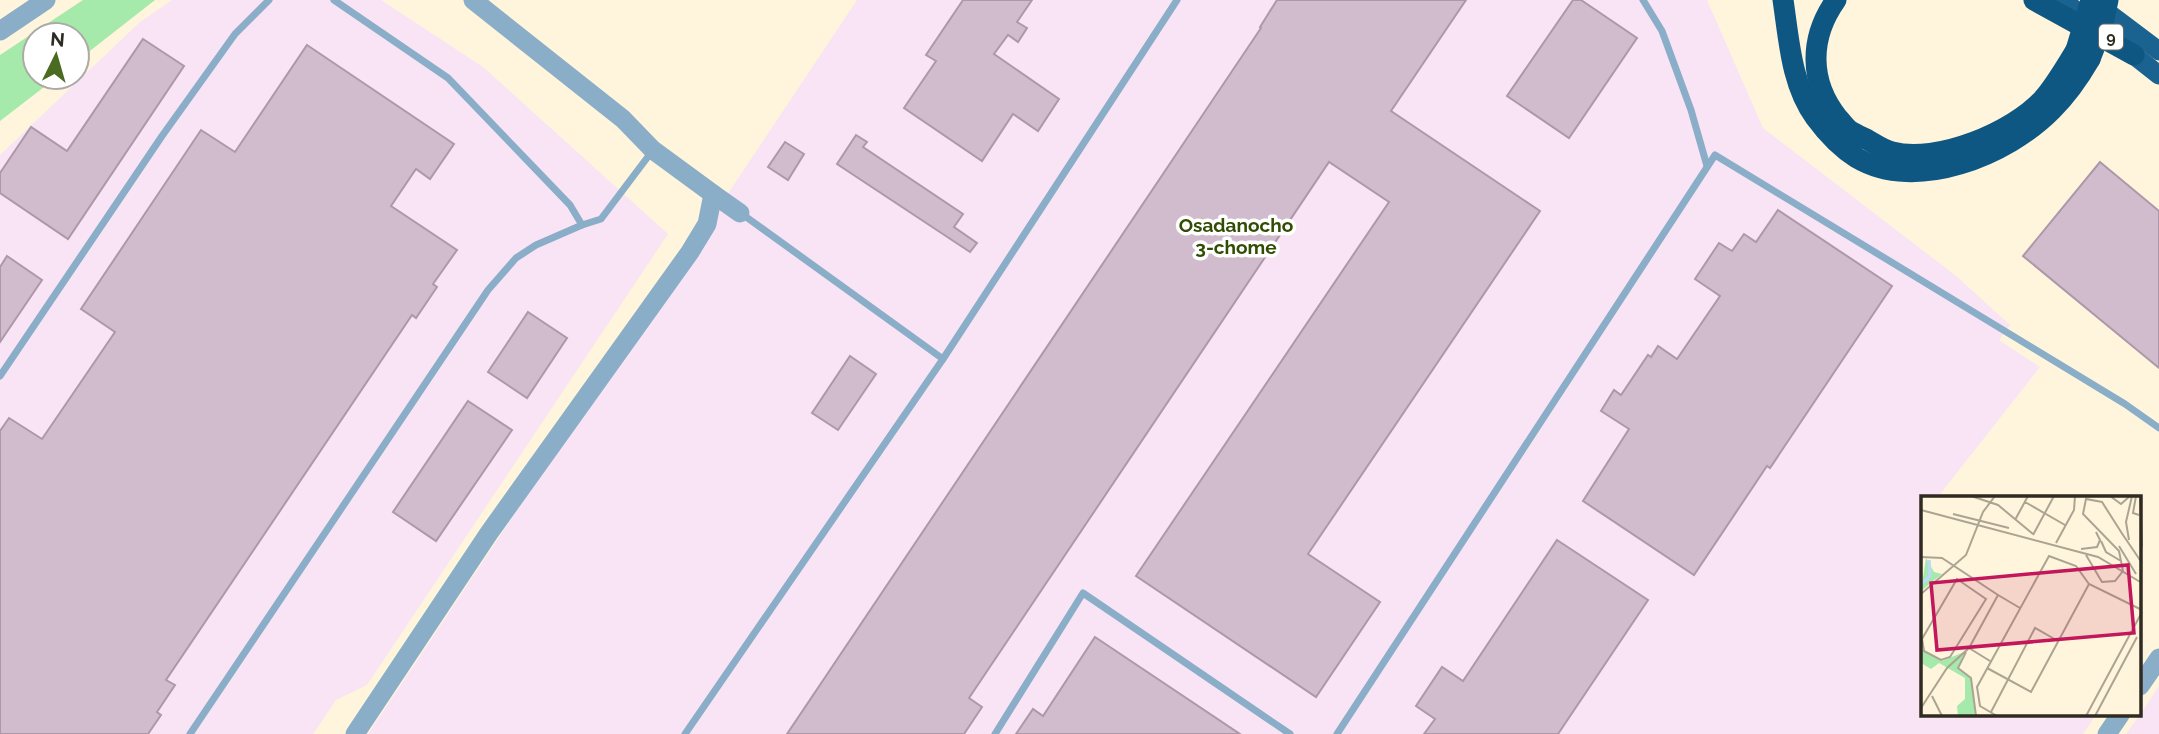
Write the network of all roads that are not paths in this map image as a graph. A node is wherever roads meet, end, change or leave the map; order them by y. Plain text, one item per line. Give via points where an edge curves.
1 (46, 0) edge
2 (269, 0) edge
3 (334, 0) edge
4 (473, 0) edge
5 (1177, 0) edge
6 (1643, 0) edge
7 (1783, 0) edge
8 (1836, 0) edge
9 (2034, 0) edge
10 (2062, 0) edge
11 (2091, 0) edge
12 (2108, 0) edge
13 (0, 31) edge
14 (2159, 51) edge
15 (2083, 54) junction
16 (2134, 55) junction
17 (2159, 75) edge
18 (653, 150) junction
19 (1707, 166) junction
20 (713, 194) junction
21 (740, 213) joint
22 (582, 225) junction
23 (943, 359) junction
24 (0, 376) edge
25 (2159, 428) edge
26 (2159, 658) edge
27 (2142, 683) edge
28 (2119, 716) edge
29 (190, 734) edge
30 (355, 734) edge
31 (685, 734) edge
32 (995, 734) edge
33 (1290, 734) edge
34 (1336, 734) edge
35 (2107, 734) edge

1 - 13 street
2 - 24 lane via 235,34 186,102
3 - 22 lane via 448,78 570,205
4 - 18 street via 623,119
5 - 23 lane
6 - 19 lane via 1662,31
7 - 15 highway via 1797,84 1814,116 1858,158 1888,170 1921,172 1994,152 2051,111 2074,85
8 - 15 highway via 1817,41 1816,76 1828,106 1847,129 1892,152 1923,154 1990,137 2042,100
9 - 16 highway
10 - 16 highway, 9
11 - 14 highway, 9
11 - 15 highway, bridge
12 - 15 highway, bridge via 2102,27
16 - 17 highway, 9
18 - 20 street
18 - 22 lane via 601,219
19 - 25 lane via 1715,155
19 - 34 lane
20 - 21 street
20 - 30 street via 707,224 690,251 489,533
21 - 23 lane
22 - 29 lane via 516,258 488,289
23 - 31 lane
26 - 27 street
28 - 35 street
32 - 33 lane via 1083,593

